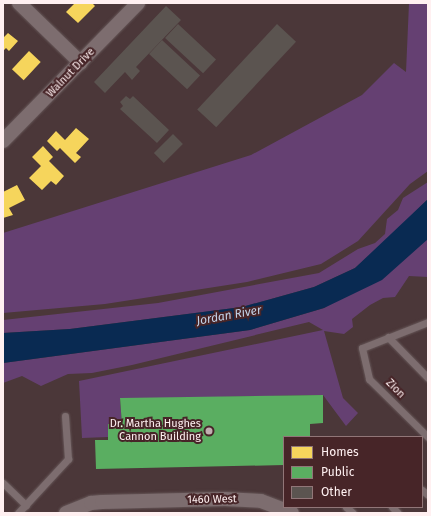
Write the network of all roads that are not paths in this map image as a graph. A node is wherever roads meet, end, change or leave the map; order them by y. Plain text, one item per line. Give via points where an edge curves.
1 (19, 3) edge
2 (138, 3) edge
3 (81, 63) junction
4 (3, 141) edge
5 (426, 325) edge
6 (388, 337) junction
7 (428, 378) edge
8 (65, 416) dead end
9 (428, 437) edge
10 (3, 483) edge
11 (26, 505) junction
12 (129, 507) edge
13 (18, 513) edge
14 (66, 513) edge
15 (292, 513) edge

1 - 3 street
2 - 3 street, Walnut Drive
3 - 4 street, Walnut Drive
5 - 6 lane
6 - 7 lane
6 - 9 lane, Zion via 362,348 369,379
8 - 11 lane via 68,459
10 - 11 lane
11 - 13 lane
12 - 14 street, 1460 West via 90,503
12 - 15 street, 1460 West via 247,500 276,505

